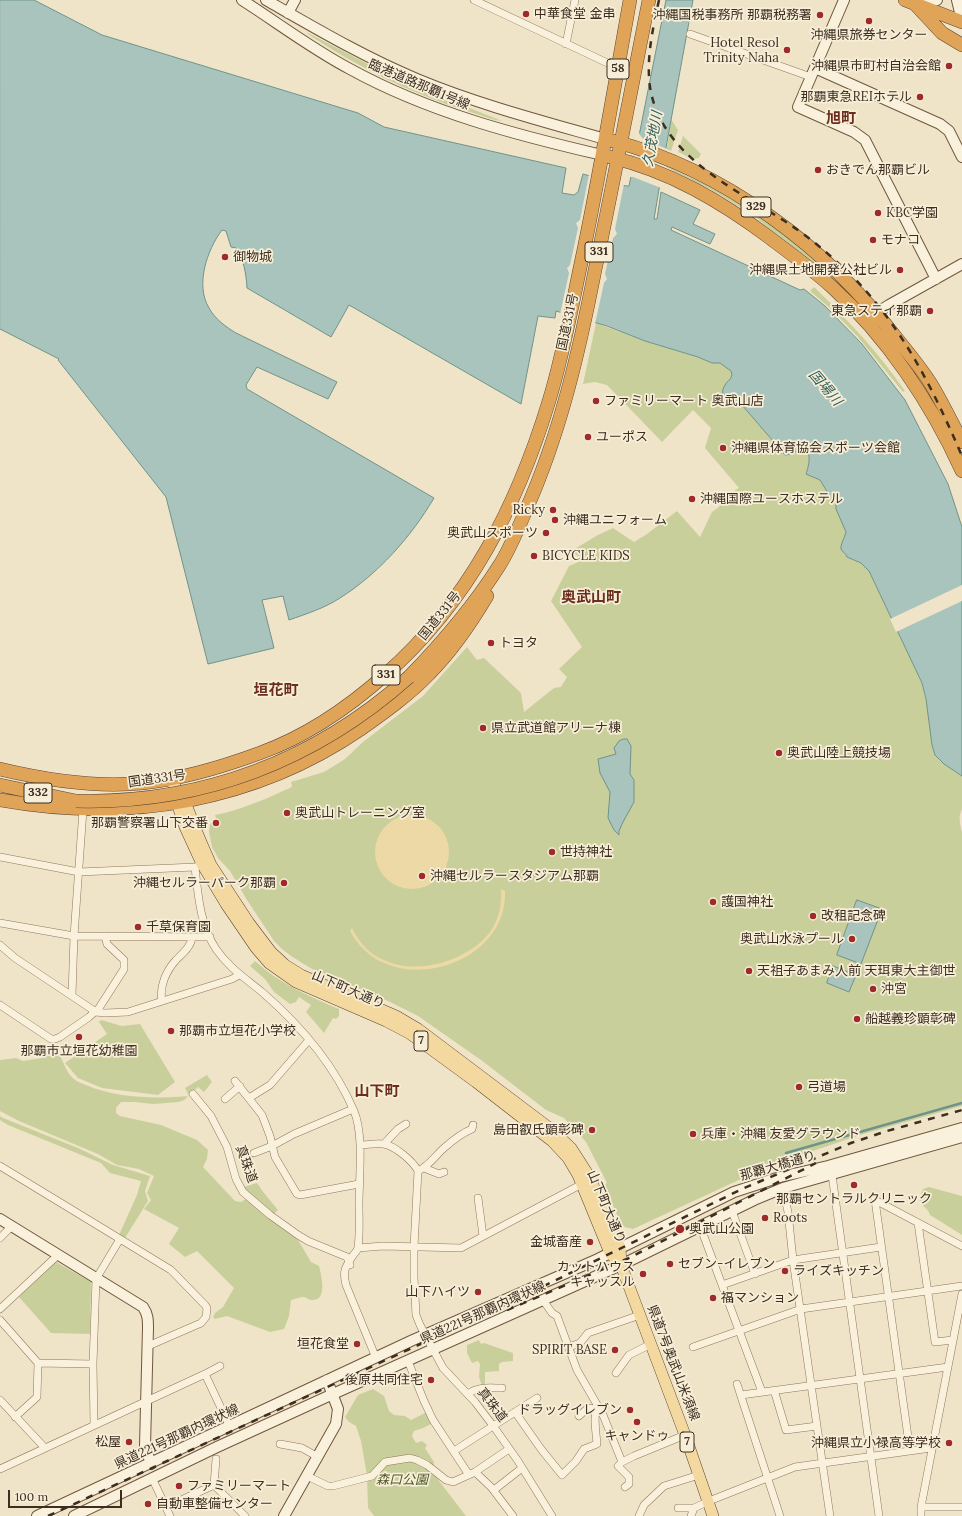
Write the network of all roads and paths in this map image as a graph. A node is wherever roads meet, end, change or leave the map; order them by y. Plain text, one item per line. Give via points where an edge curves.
1 (242, 0) edge
2 (266, 0) edge
3 (295, 0) edge
4 (474, 0) edge
5 (575, 0) edge
6 (630, 0) edge
7 (649, 0) edge
8 (844, 0) edge
9 (937, 0) edge
10 (910, 2) edge
11 (959, 4) edge
12 (288, 12) junction
13 (925, 15) junction
14 (962, 22) edge
15 (962, 28) edge
16 (690, 34) dead end
17 (566, 44) junction
18 (962, 45) edge
19 (618, 68) junction
20 (813, 73) junction
21 (605, 138) junction
22 (620, 143) junction
23 (602, 155) junction
24 (962, 158) edge
25 (624, 160) junction
26 (962, 264) edge
27 (936, 279) junction
28 (876, 312) junction
29 (865, 322) junction
30 (962, 442) edge
31 (962, 471) edge
32 (499, 565) junction
33 (0, 768) edge
34 (170, 779) junction
35 (0, 785) edge
36 (0, 793) edge
37 (0, 800) edge
38 (181, 802) junction
39 (80, 805) junction
40 (0, 858) edge
41 (198, 866) junction
42 (79, 872) junction
43 (0, 923) edge
44 (74, 936) junction
45 (105, 936) junction
46 (192, 937) junction
47 (210, 937) junction
48 (0, 945) edge
49 (239, 975) junction
50 (72, 995) junction
51 (162, 1001) junction
52 (0, 1005) edge
53 (96, 1012) junction
54 (309, 1040) junction
55 (193, 1094) dead end
56 (225, 1098) dead end
57 (249, 1098) junction
58 (353, 1109) junction
59 (406, 1124) dead end
60 (473, 1126) dead end
61 (962, 1128) edge
62 (962, 1137) edge
63 (384, 1144) junction
64 (360, 1145) junction
65 (272, 1146) junction
66 (254, 1152) dead end
67 (0, 1166) edge
68 (421, 1169) junction
69 (444, 1172) dead end
70 (832, 1175) junction
71 (359, 1184) junction
72 (582, 1184) junction
73 (783, 1188) junction
74 (478, 1198) dead end
75 (732, 1211) junction
76 (0, 1220) edge
77 (918, 1223) junction
78 (11, 1226) junction
79 (700, 1226) junction
80 (483, 1236) junction
81 (0, 1238) edge
82 (120, 1239) junction
83 (962, 1246) edge
84 (414, 1247) junction
85 (881, 1247) junction
86 (358, 1248) junction
87 (615, 1250) junction
88 (842, 1253) junction
89 (58, 1255) junction
90 (793, 1260) junction
91 (350, 1263) junction
92 (621, 1265) junction
93 (755, 1274) junction
94 (96, 1279) junction
95 (722, 1285) junction
96 (962, 1286) edge
97 (927, 1291) junction
98 (962, 1294) edge
99 (888, 1296) junction
100 (543, 1300) junction
101 (850, 1302) junction
102 (0, 1309) edge
103 (801, 1309) junction
104 (640, 1315) junction
105 (0, 1320) edge
106 (739, 1331) junction
107 (425, 1335) junction
108 (952, 1340) junction
109 (651, 1344) junction
110 (148, 1346) junction
111 (569, 1347) junction
112 (693, 1347) dead end
113 (432, 1350) junction
114 (376, 1358) junction
115 (408, 1361) junction
116 (38, 1363) junction
117 (93, 1364) junction
118 (220, 1366) dead end
119 (948, 1367) junction
120 (616, 1373) dead end
121 (899, 1373) junction
122 (205, 1374) junction
123 (860, 1378) junction
124 (327, 1380) junction
125 (737, 1384) dead end
126 (812, 1385) junction
127 (502, 1388) dead end
128 (774, 1390) junction
129 (762, 1392) junction
130 (333, 1394) junction
131 (468, 1394) junction
132 (741, 1395) junction
133 (537, 1398) dead end
134 (0, 1400) edge
135 (146, 1401) junction
136 (596, 1407) junction
137 (515, 1412) junction
138 (579, 1416) dead end
139 (15, 1417) junction
140 (94, 1425) junction
141 (818, 1426) junction
142 (230, 1427) junction
143 (494, 1427) junction
144 (685, 1435) junction
145 (280, 1444) dead end
146 (45, 1448) junction
147 (931, 1448) junction
148 (509, 1449) junction
149 (454, 1451) junction
150 (910, 1451) junction
151 (871, 1456) junction
152 (318, 1457) junction
153 (216, 1459) dead end
154 (622, 1462) junction
155 (823, 1463) junction
156 (151, 1464) junction
157 (522, 1468) junction
158 (0, 1469) edge
159 (472, 1474) junction
160 (699, 1475) junction
161 (307, 1476) junction
162 (152, 1478) junction
163 (768, 1478) junction
164 (214, 1486) junction
165 (625, 1487) dead end
166 (494, 1490) junction
167 (708, 1501) junction
168 (166, 1507) junction
169 (921, 1507) junction
170 (962, 1507) edge
171 (678, 1508) dead end
172 (694, 1508) junction
173 (37, 1516) edge
174 (74, 1516) edge
175 (170, 1516) edge
176 (245, 1516) edge
177 (284, 1516) edge
178 (513, 1516) edge
179 (552, 1516) edge
180 (639, 1516) edge
181 (691, 1516) edge
182 (713, 1516) edge
183 (780, 1516) edge
184 (830, 1516) edge
185 (880, 1516) edge
186 (921, 1516) edge

1 - 23 main road, 臨港道路那覇1号線 via 334,60 399,94 481,124
2 - 12 main road, 臨港道路那覇1号線
3 - 12 main road
4 - 17 street
5 - 17 street
6 - 19 highway, 58
7 - 22 highway, 58
8 - 20 main road
9 - 10 main road
10 - 13 highway
10 - 14 highway
11 - 14 main road
12 - 21 main road, 臨港道路那覇1号線 via 368,56 429,84
13 - 15 highway
13 - 18 highway via 942,33
16 - 20 street
17 - 19 street
19 - 21 highway, 58
20 - 24 main road via 940,124 949,131
20 - 27 main road via 798,107 854,132 865,140
21 - 22 highway, 329
21 - 23 highway, 58
22 - 25 highway, 58
22 - 28 highway, 329 via 696,173 732,192 784,226 838,270
23 - 25 highway, 329
23 - 34 highway, 国道331号 / 331 via 570,319 550,399 507,511 462,590 442,616 396,665 316,727 278,747 234,763
25 - 29 highway, 329 via 663,174 706,195 746,220 832,287
25 - 32 highway, 国道331号 / 331 via 614,180 584,323 564,403 538,483
26 - 27 main road
27 - 28 main road
28 - 29 main road
28 - 30 highway, 329 via 930,383
29 - 31 highway, 329 via 921,395
32 - 38 highway, 国道331号 / 331 via 495,584 451,647 430,673 373,721 330,749 290,769 238,788
32 - 39 highway, 国道331号 / 331, bridge via 438,647 376,705 334,734 294,756 214,786 169,795
33 - 34 highway, 国道331号 / 331 via 64,781 94,784 140,784
34 - 38 main road, 山下町大通り / 7
35 - 39 highway, 332
36 - 39 highway, 国道331号 / 331
37 - 39 highway, 国道331号 / 331 via 45,807
38 - 39 highway, 国道331号 / 331 via 130,808
38 - 41 main road, 山下町大通り / 7
38 - 87 main road, 山下町大通り / 7 via 211,865 249,923 277,958 308,979 412,1025 552,1130 571,1148 587,1172
39 - 42 street
40 - 42 street
41 - 42 street
41 - 47 street via 200,908
41 - 72 main road, 山下町大通り / 7 via 256,948 273,966 296,982 386,1021 416,1038 552,1141 568,1158
42 - 44 street
43 - 44 street
44 - 45 street
44 - 50 street
45 - 46 street
45 - 53 street via 107,944 125,964
46 - 47 street
46 - 51 street via 191,944 167,973 161,990
47 - 49 street via 228,965
48 - 50 street via 15,958
49 - 51 street
49 - 54 street via 271,1000
50 - 53 street
51 - 53 street via 128,1012
52 - 53 street via 55,1040
54 - 57 street via 270,1085
54 - 58 street via 331,1066
55 - 91 street, 真珠道 via 212,1116 227,1146 236,1179 243,1192 298,1235 347,1257
56 - 57 street via 238,1084
57 - 65 street via 262,1115
58 - 64 street via 360,1126
58 - 65 street
59 - 63 street
60 - 68 street
61 - 87 main road, 那覇大橋通り via 753,1185
62 - 70 main road, 那覇大橋通り
63 - 64 street
63 - 68 street
64 - 71 street
65 - 66 street
65 - 71 street via 275,1157 297,1194
67 - 82 street
68 - 69 street via 439,1174
68 - 84 street, 真珠道
70 - 73 main road, 那覇大橋通り
70 - 88 street
71 - 86 street
72 - 80 street
72 - 87 main road, 山下町大通り / 7
73 - 75 main road, 那覇大橋通り
73 - 90 street
74 - 80 street
75 - 79 main road, 那覇大橋通り
75 - 93 street
76 - 78 main road
77 - 83 street
77 - 85 street via 875,1200
77 - 97 street
78 - 81 street
78 - 89 main road
79 - 92 main road, 那覇大橋通り
79 - 95 street
80 - 84 street via 461,1248
82 - 94 street
82 - 110 street via 171,1270 207,1308 206,1317 201,1323
84 - 86 street
84 - 107 street, 真珠道 via 416,1315
85 - 88 street
85 - 99 street
86 - 91 street
87 - 92 main road, 山下町大通り / 7
87 - 107 main road, 県道221号那覇内環状線
88 - 90 street
88 - 101 street
89 - 94 main road
89 - 102 street
90 - 93 street
90 - 103 street
91 - 114 street via 344,1270 344,1278
92 - 100 main road, 県道221号那覇内環状線
92 - 104 main road, 県道7号奥武山米須線 / 7
93 - 95 street
94 - 110 main road via 146,1310
94 - 117 street
95 - 106 street
96 - 97 street
97 - 99 street
97 - 108 street via 935,1342
98 - 108 street
99 - 101 street
99 - 121 street
100 - 111 street via 552,1314 557,1316
100 - 113 main road, 県道221号那覇内環状線
101 - 103 street
101 - 123 street
103 - 106 street
103 - 126 street
104 - 109 main road, 県道7号奥武山米須線 / 7
104 - 111 street via 588,1333 580,1343
105 - 116 street
106 - 112 street
106 - 129 street
107 - 113 street, 真珠道
107 - 114 main road, 県道221号那覇内環状線
108 - 119 street
109 - 120 street via 629,1355
109 - 144 main road, 県道7号奥武山米須線 / 7
110 - 135 main road
111 - 136 street via 577,1370
113 - 115 main road, 県道221号那覇内環状線
113 - 131 street, 真珠道 via 448,1374
114 - 124 main road, 県道221号那覇内環状線
115 - 130 main road, 県道221号那覇内環状線
115 - 149 street via 433,1420
116 - 117 street
116 - 139 street via 37,1397
117 - 140 street
118 - 122 street
119 - 121 street
119 - 147 street
121 - 123 street
121 - 150 street
122 - 135 street
122 - 142 street
123 - 126 street
123 - 151 street
124 - 130 main road
124 - 142 main road, 県道221号那覇内環状線
125 - 132 street
126 - 128 street
126 - 141 street
127 - 131 street via 483,1388
128 - 129 street
128 - 141 street via 786,1430
129 - 132 street
130 - 152 main road via 338,1409 336,1424
130 - 162 main road, 県道221号那覇内環状線
131 - 143 street, 真珠道
132 - 163 street
133 - 137 street
134 - 139 street
135 - 140 street
135 - 156 main road via 145,1446
136 - 137 street via 597,1444 584,1449 562,1475
136 - 138 street via 588,1408
136 - 154 street via 603,1415
137 - 143 street
139 - 146 street
140 - 146 street
141 - 155 street
142 - 156 main road, 県道221号那覇内環状線
143 - 148 street, 真珠道
143 - 149 street
144 - 154 street
144 - 160 main road, 県道7号奥武山米須線 / 7
145 - 152 street via 302,1448
146 - 158 street
147 - 150 street
147 - 169 street
148 - 157 street, 真珠道
148 - 159 street
149 - 159 street
150 - 151 street
151 - 155 street
151 - 185 street
152 - 161 main road
153 - 164 street
154 - 165 street via 619,1468 630,1477 629,1484
155 - 163 street via 795,1468
155 - 184 street
156 - 173 main road, 県道221号那覇内環状線
157 - 166 street
157 - 179 street, 真珠道
159 - 161 street via 456,1482 450,1482 427,1465 410,1458 385,1462 372,1476 333,1486
159 - 166 street
160 - 167 main road, 県道7号奥武山米須線 / 7
160 - 180 street via 664,1486 644,1505
161 - 177 main road
162 - 168 street
162 - 174 main road, 県道221号那覇内環状線
163 - 167 street
163 - 183 street
164 - 168 street
164 - 176 street
166 - 178 street
167 - 172 street
167 - 182 main road, 県道7号奥武山米須線 / 7
168 - 175 street
169 - 170 street
169 - 186 street
171 - 172 street
172 - 181 street

